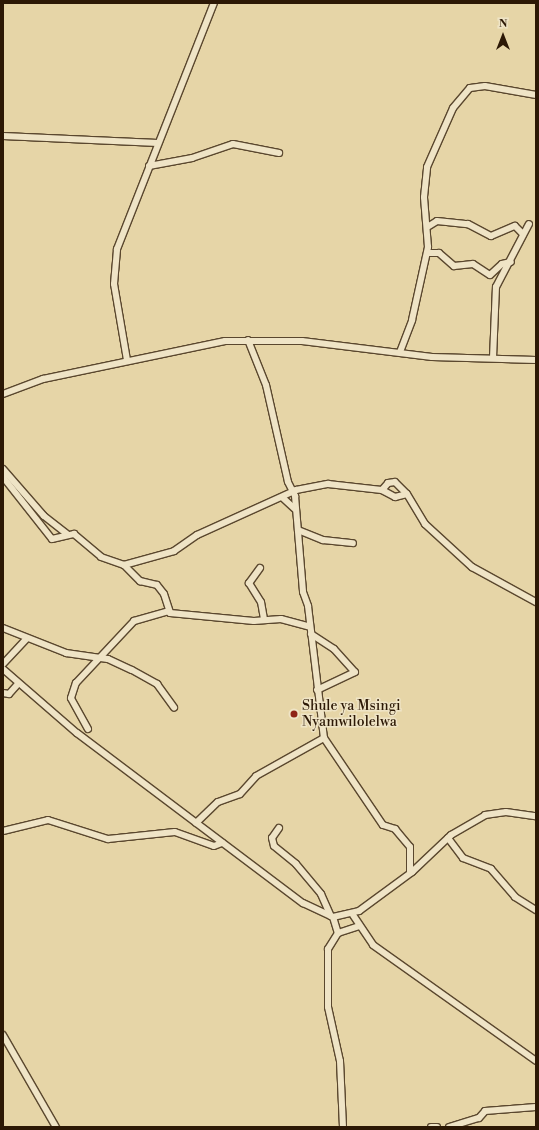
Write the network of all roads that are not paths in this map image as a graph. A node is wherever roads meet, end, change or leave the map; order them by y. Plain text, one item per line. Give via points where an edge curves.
1 (214, 3) edge
2 (536, 95) edge
3 (3, 136) edge
4 (158, 143) junction
5 (279, 153) dead end
6 (149, 166) junction
7 (529, 224) dead end
8 (429, 226) junction
9 (523, 234) junction
10 (427, 253) junction
11 (511, 262) junction
12 (248, 340) junction
13 (400, 352) junction
14 (493, 358) junction
15 (127, 360) junction
16 (536, 360) edge
17 (3, 394) edge
18 (3, 469) edge
19 (3, 477) edge
20 (382, 490) junction
21 (294, 492) junction
22 (406, 494) junction
23 (283, 498) junction
24 (296, 509) junction
25 (298, 530) junction
26 (67, 534) junction
27 (353, 543) dead end
28 (124, 566) junction
29 (260, 568) dead end
30 (536, 602) edge
31 (168, 611) junction
32 (264, 619) junction
33 (308, 626) junction
34 (3, 628) edge
35 (312, 634) junction
36 (27, 638) junction
37 (100, 657) junction
38 (3, 664) edge
39 (3, 669) edge
40 (18, 684) junction
41 (317, 690) junction
42 (3, 693) edge
43 (174, 707) dead end
44 (88, 729) dead end
45 (324, 738) junction
46 (535, 814) edge
47 (196, 823) junction
48 (279, 828) dead end
49 (3, 831) edge
50 (448, 838) junction
51 (222, 842) junction
52 (410, 873) junction
53 (536, 910) edge
54 (352, 914) junction
55 (332, 917) junction
56 (359, 926) junction
57 (338, 934) junction
58 (3, 1035) edge
59 (536, 1061) edge
60 (536, 1107) edge
61 (56, 1127) edge
62 (343, 1127) edge
63 (431, 1127) edge
64 (437, 1127) edge
65 (449, 1127) edge

1 - 4 street
2 - 8 street via 485,86 470,88 460,96 427,167 424,197
3 - 4 street
4 - 6 street
5 - 6 street via 233,144 186,160
6 - 15 street via 122,234 114,266 116,300
7 - 9 street
8 - 9 street via 440,221 468,224 492,236 515,226
8 - 10 street
9 - 11 street
10 - 11 street via 439,252 454,266 473,264 490,275 502,264
10 - 13 street via 412,320
11 - 14 street via 496,287
12 - 13 street via 314,341
12 - 15 street via 189,346
12 - 21 street via 266,386 288,482
13 - 14 street
14 - 16 street
15 - 17 street via 43,379
18 - 26 street via 44,516
19 - 26 street via 52,539
20 - 21 street via 322,484
20 - 22 street via 395,497
20 - 22 street via 388,483 395,482
21 - 23 street
21 - 24 street
22 - 30 street via 425,524 472,568
23 - 24 street
23 - 28 street via 197,535 167,554
24 - 25 street
25 - 27 street via 324,540
25 - 33 street
26 - 28 street via 74,534 101,557
28 - 31 street via 140,581 161,588
29 - 32 street via 249,583 261,602
31 - 32 street via 214,618
31 - 37 street via 134,621 109,644
32 - 33 street via 281,619
33 - 35 street
34 - 36 street
35 - 41 street
35 - 41 street via 334,649 354,672
36 - 37 street via 66,653
36 - 38 street
37 - 43 street via 152,680
37 - 44 street via 76,683 70,695 78,716
39 - 40 street
40 - 42 street via 9,694
40 - 47 street
41 - 45 street
45 - 47 street via 256,776 240,794 218,802
45 - 52 street via 383,825 395,829 410,847
46 - 50 street via 506,812 485,815
47 - 51 street
48 - 55 street via 272,838 274,846 296,864 321,894
49 - 51 street via 48,820 108,839 175,832 214,846
50 - 52 street
50 - 53 street via 463,858 491,869 515,897
51 - 55 street via 303,903
52 - 54 street
54 - 55 street
54 - 56 street
55 - 57 street
56 - 57 street
56 - 59 street via 373,945 435,992
57 - 62 street via 328,949 328,1007 340,1061
58 - 61 street
60 - 65 street via 485,1110 479,1118
63 - 64 street

